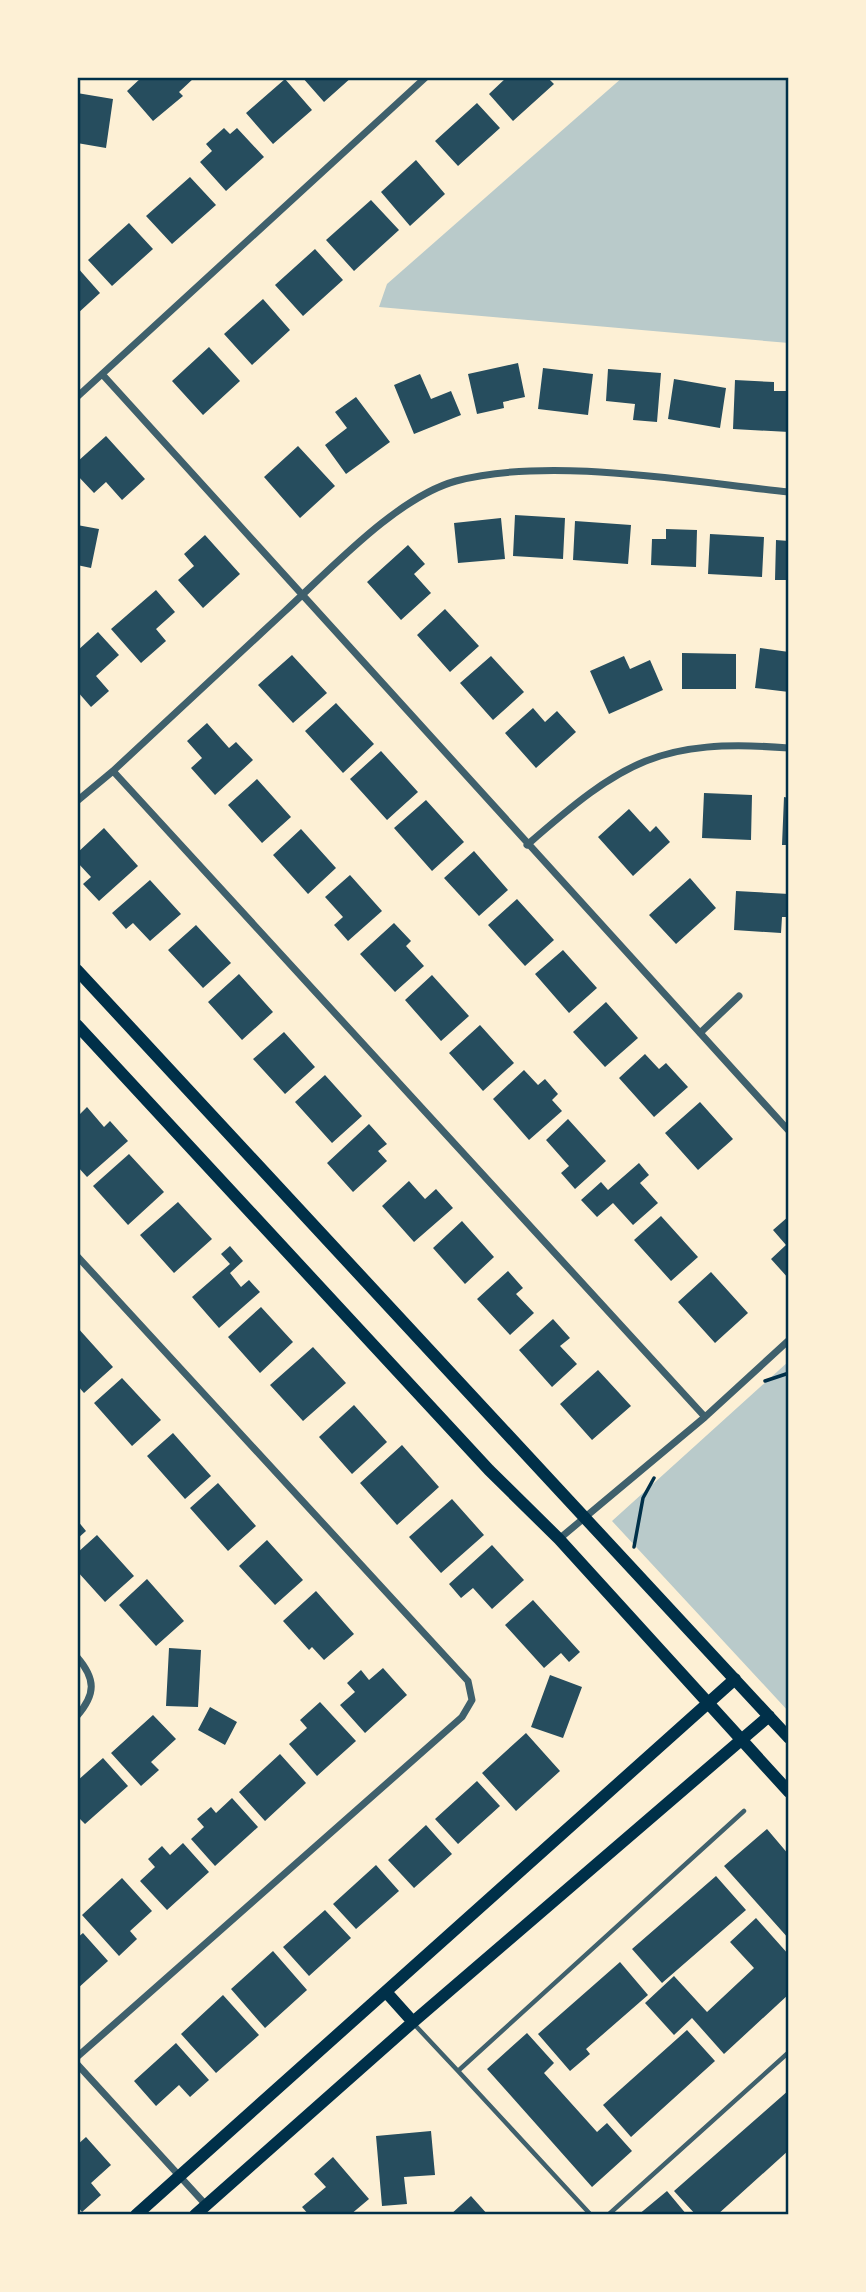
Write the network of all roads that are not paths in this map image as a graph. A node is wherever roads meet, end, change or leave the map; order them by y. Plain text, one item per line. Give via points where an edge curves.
1 (426, 77) edge
2 (102, 374) junction
3 (77, 397) edge
4 (789, 492) edge
5 (302, 596) junction
6 (789, 748) edge
7 (113, 771) junction
8 (77, 800) edge
9 (527, 845) junction
10 (77, 970) edge
11 (739, 996) dead end
12 (77, 1025) edge
13 (700, 1033) junction
14 (789, 1131) edge
15 (77, 1256) edge
16 (789, 1340) edge
17 (705, 1417) junction
18 (583, 1516) junction
19 (559, 1539) junction
20 (77, 1657) edge
21 (735, 1679) junction
22 (709, 1703) junction
23 (77, 1716) edge
24 (769, 1716) junction
25 (789, 1738) edge
26 (743, 1740) junction
27 (789, 1792) edge
28 (744, 1811) dead end
29 (387, 1993) junction
30 (413, 2022) junction
31 (789, 2052) edge
32 (77, 2057) edge
33 (77, 2064) edge
34 (458, 2071) junction
35 (180, 2176) junction
36 (206, 2205) junction
37 (136, 2215) edge
38 (195, 2215) edge
39 (591, 2215) edge
40 (608, 2215) edge

1 - 2 street
2 - 3 street
2 - 5 street
4 - 5 street via 551,471 458,480 414,499
5 - 7 street
5 - 9 street
6 - 9 street via 693,747 650,757 621,770
7 - 8 street
7 - 17 street
9 - 13 street
10 - 18 main road
11 - 13 street
12 - 19 main road via 489,1470
13 - 14 street
15 - 32 street via 468,1681 472,1700 468,1709
16 - 17 street
17 - 18 street
18 - 19 street
18 - 21 main road
19 - 22 main road
20 - 23 street via 92,1678 93,1689
21 - 22 main road
21 - 24 main road
22 - 26 main road
22 - 29 main road
24 - 25 main road
24 - 26 main road
26 - 27 main road
26 - 30 main road
28 - 34 lane
29 - 30 main road
29 - 35 main road
30 - 34 lane
30 - 36 main road
31 - 40 lane
33 - 35 street
34 - 39 lane
35 - 36 street
35 - 37 main road
36 - 38 main road

